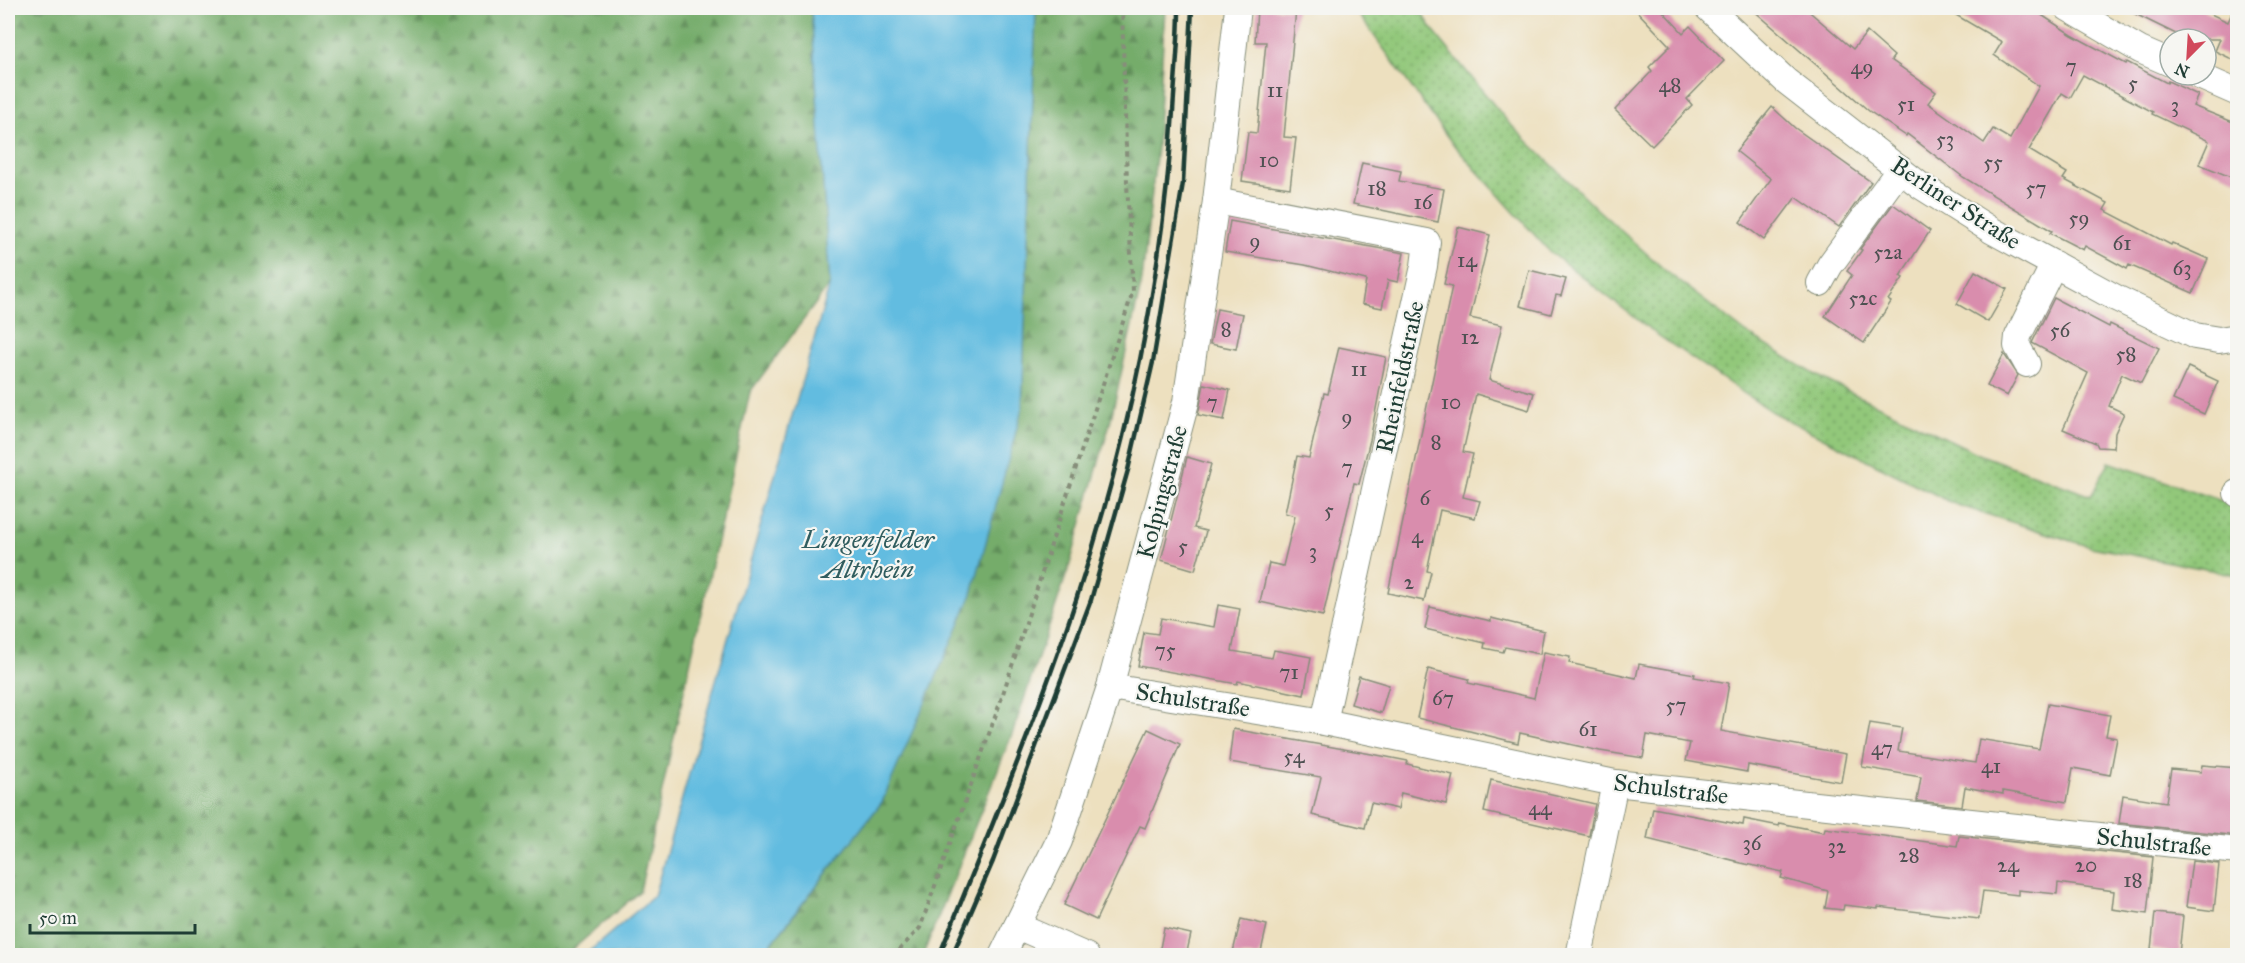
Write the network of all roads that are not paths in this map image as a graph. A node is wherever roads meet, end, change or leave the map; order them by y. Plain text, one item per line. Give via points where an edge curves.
1 (1238, 8) edge
2 (1708, 8) edge
3 (2068, 8) edge
4 (2158, 58) edge
5 (2218, 84) edge
6 (2238, 93) edge
7 (1900, 169) junction
8 (1216, 201) junction
9 (2054, 264) junction
10 (1820, 283) dead end
11 (2238, 337) edge
12 (2027, 364) dead end
13 (1110, 687) junction
14 (1324, 722) junction
15 (1615, 783) junction
16 (2238, 851) edge
17 (1017, 926) junction
18 (1002, 956) edge
19 (1086, 956) edge
20 (1579, 956) edge

1 - 8 street, Kolpingstraße
2 - 7 street, Berliner Straße via 1786,81
3 - 4 street
5 - 6 street
7 - 9 street, Berliner Straße via 1991,230
7 - 10 street
8 - 13 street, Kolpingstraße via 1186,402
8 - 14 street, Rheinfeldstraße via 1427,242
9 - 11 street, Berliner Straße via 2195,336 2219,340
9 - 12 street via 2018,336 2017,346
13 - 14 street, Schulstraße
13 - 17 street, Kolpingstraße via 1059,841
14 - 15 street, Schulstraße
15 - 16 street, Schulstraße
15 - 20 street
17 - 18 street, Kolpingstraße
17 - 19 street

